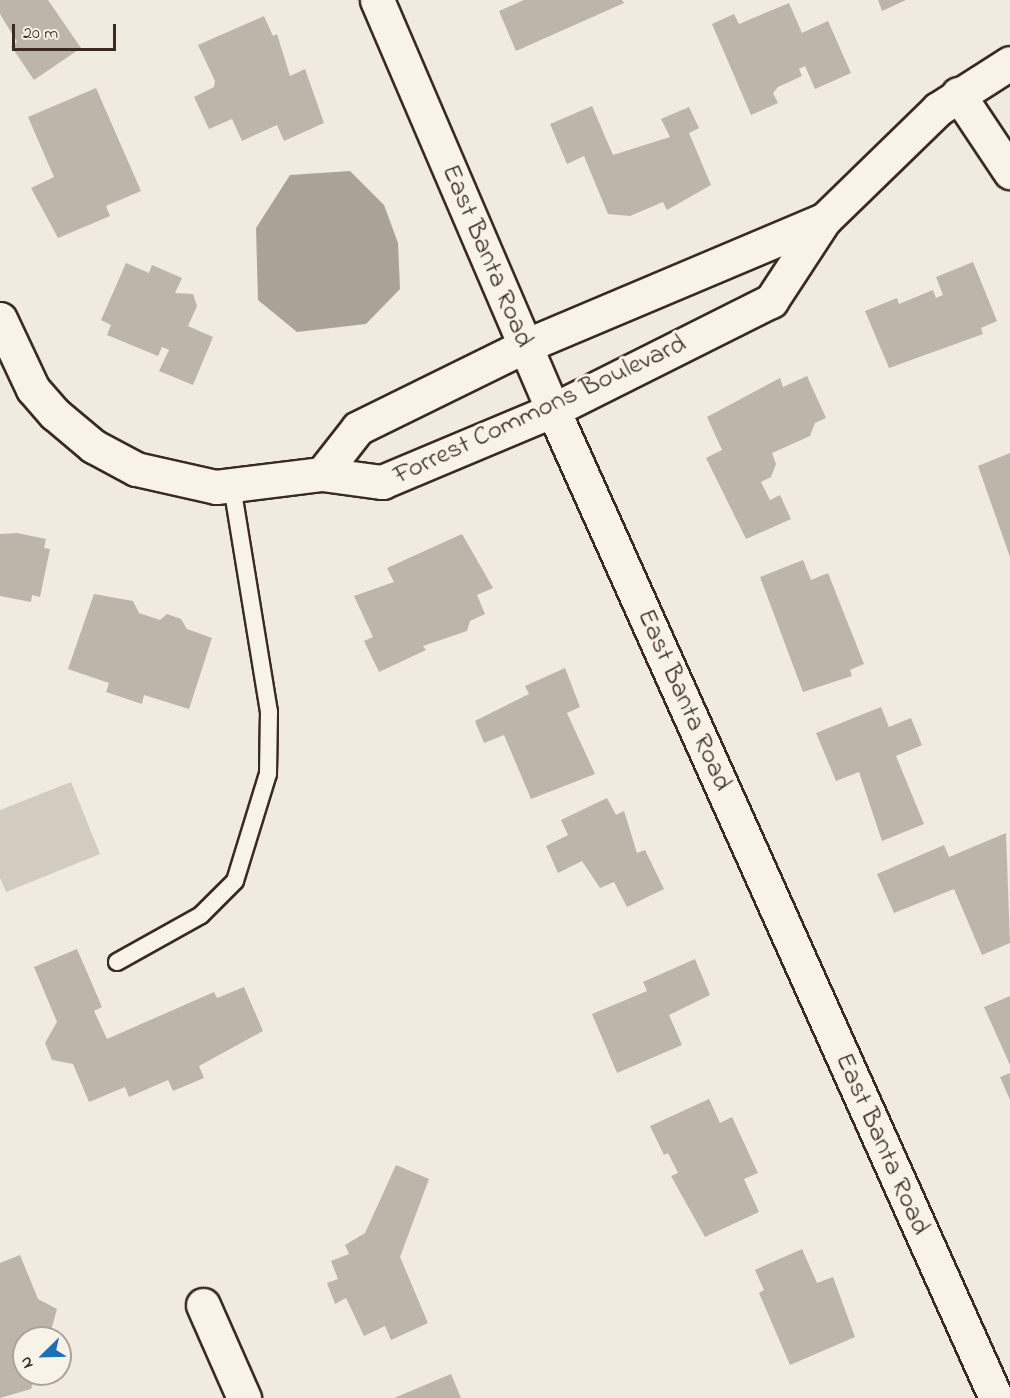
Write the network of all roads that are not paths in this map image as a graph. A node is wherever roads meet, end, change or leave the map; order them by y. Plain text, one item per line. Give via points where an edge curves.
1 (377, 0) edge
2 (1010, 63) edge
3 (958, 94) junction
4 (1010, 172) edge
5 (824, 220) junction
6 (0, 319) edge
7 (525, 346) junction
8 (12, 377) edge
9 (553, 410) junction
10 (322, 474) junction
11 (232, 487) junction
12 (117, 962) dead end
13 (203, 1305) dead end
14 (244, 1398) edge
15 (996, 1398) edge

1 - 7 street, East Banta Road
2 - 3 street, Forrest Commons Boulevard
3 - 4 street
3 - 5 street, Forrest Commons Boulevard
5 - 7 street
5 - 9 street, Forrest Commons Boulevard via 771,301
6 - 8 street, Forrest Commons Boulevard
7 - 9 street, East Banta Road
7 - 10 street via 358,428
8 - 11 street, Forrest Commons Boulevard via 107,455 168,479
9 - 10 street, Forrest Commons Boulevard via 382,482
9 - 15 street, East Banta Road
10 - 11 street, Forrest Commons Boulevard
11 - 12 lane via 270,722 268,774 235,881 201,915
13 - 14 street

